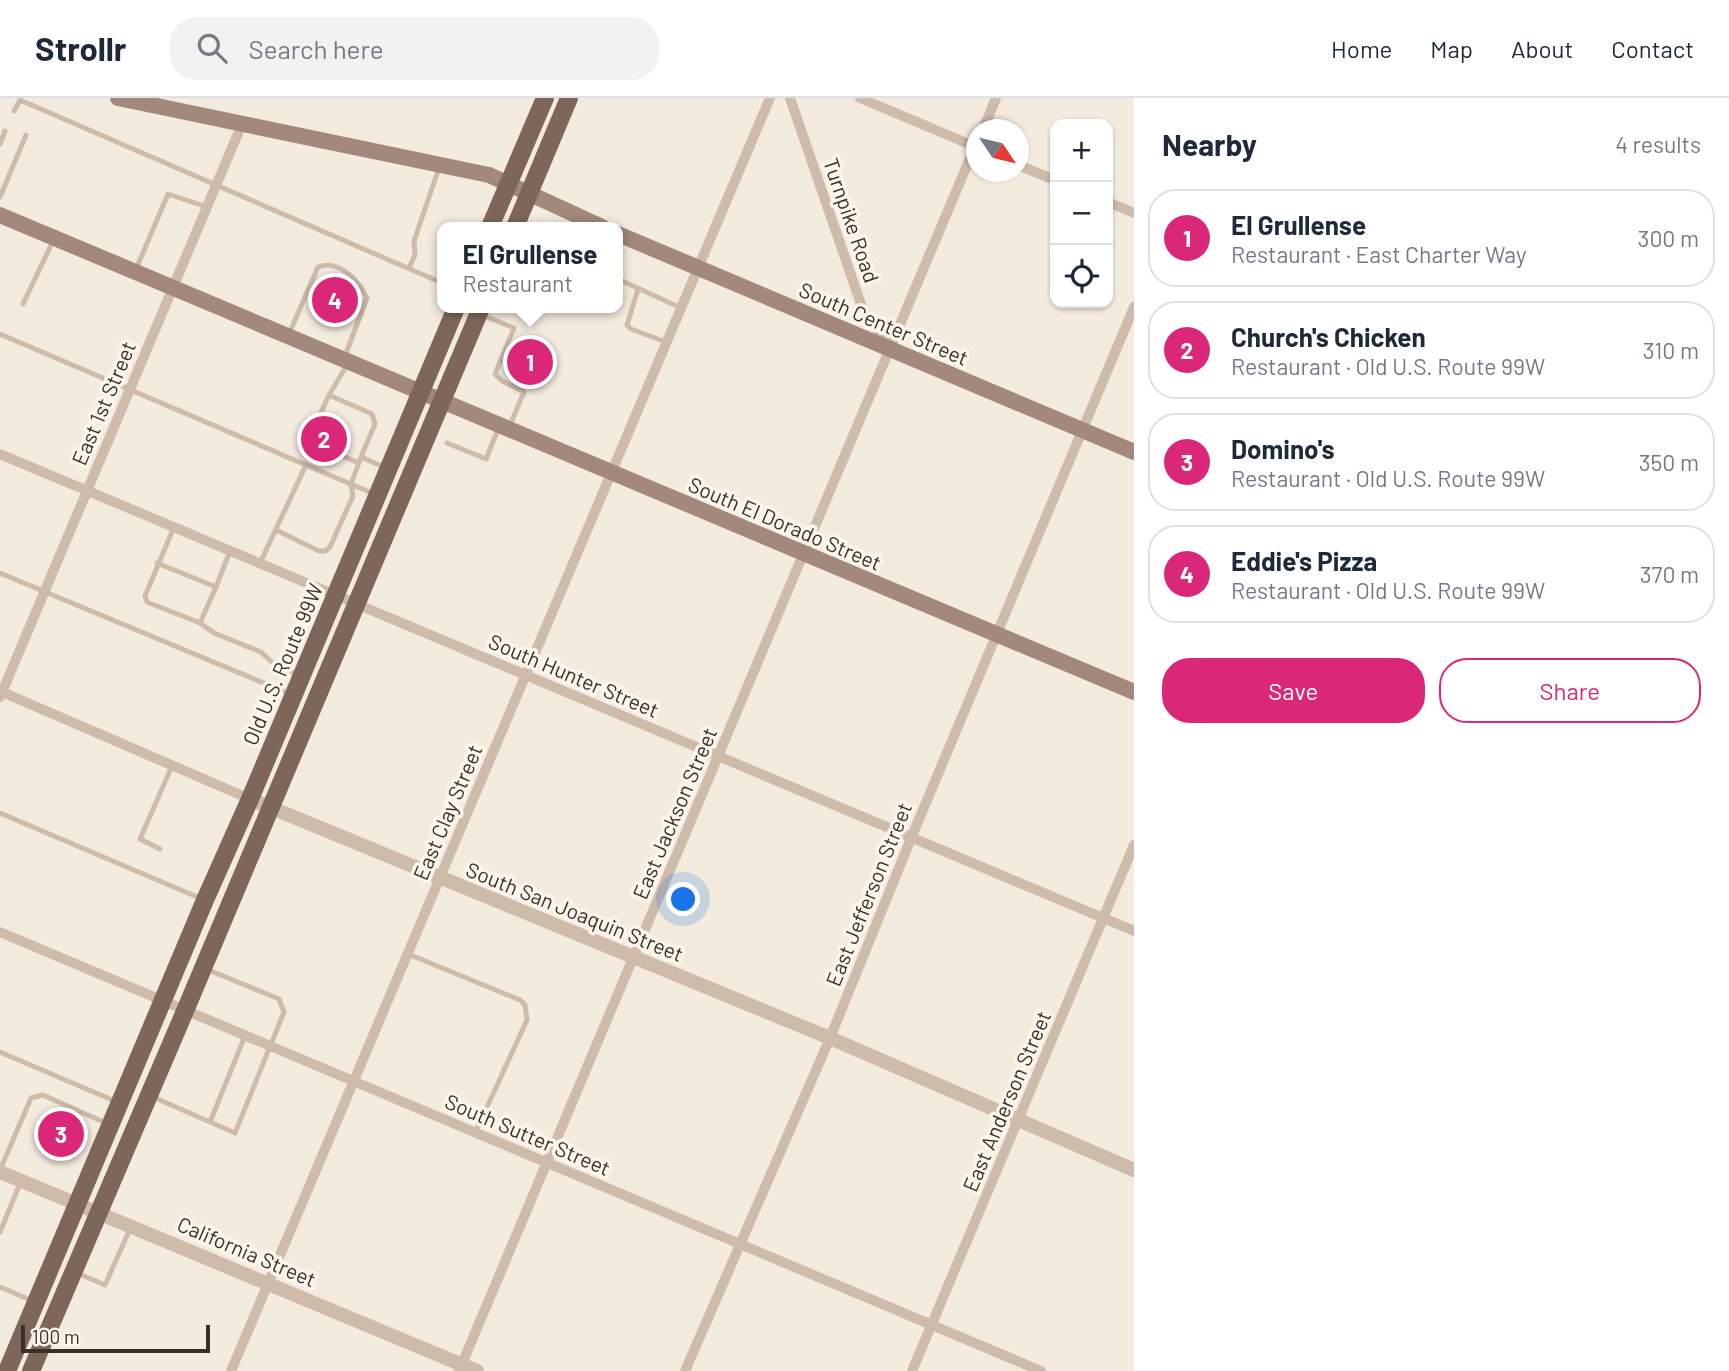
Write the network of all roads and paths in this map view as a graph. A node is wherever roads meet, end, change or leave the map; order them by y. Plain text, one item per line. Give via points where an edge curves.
1 (118, 98) edge
2 (545, 98) edge
3 (569, 98) edge
4 (770, 98) edge
5 (790, 98) edge
6 (860, 98) edge
7 (996, 98) edge
8 (20, 99) edge
9 (13, 111) dead end
10 (987, 119) edge
11 (242, 124) junction
12 (5, 131) dead end
13 (26, 135) dead end
14 (966, 142) edge
15 (0, 144) edge
16 (439, 165) junction
17 (966, 169) edge
18 (1029, 169) edge
19 (0, 173) edge
20 (8, 177) junction
21 (1050, 178) edge
22 (508, 184) junction
23 (216, 185) junction
24 (529, 194) junction
25 (0, 197) edge
26 (1113, 204) edge
27 (207, 207) junction
28 (1134, 213) edge
29 (0, 215) edge
30 (492, 222) edge
31 (517, 222) edge
32 (588, 222) edge
33 (54, 238) junction
34 (623, 242) edge
35 (409, 268) junction
36 (697, 269) junction
37 (135, 272) junction
38 (437, 280) edge
39 (623, 282) edge
40 (173, 288) junction
41 (638, 289) junction
42 (23, 304) dead end
43 (1134, 307) edge
44 (681, 308) junction
45 (454, 313) edge
46 (479, 313) edge
47 (484, 313) edge
48 (0, 334) edge
49 (288, 337) junction
50 (666, 342) junction
51 (890, 348) junction
52 (346, 361) junction
53 (130, 388) junction
54 (420, 392) junction
55 (329, 394) junction
56 (442, 400) junction
57 (505, 426) junction
58 (1083, 429) junction
59 (447, 443) dead end
60 (1134, 452) edge
61 (0, 454) edge
62 (360, 460) junction
63 (306, 465) junction
64 (388, 469) junction
65 (611, 472) junction
66 (352, 484) junction
67 (87, 490) junction
68 (377, 495) junction
69 (174, 527) junction
70 (276, 530) junction
71 (230, 551) junction
72 (804, 553) junction
73 (260, 563) junction
74 (158, 564) junction
75 (0, 573) edge
76 (216, 587) junction
77 (44, 592) junction
78 (336, 595) junction
79 (357, 604) junction
80 (200, 623) junction
81 (996, 634) junction
82 (526, 675) junction
83 (301, 676) junction
84 (1134, 692) edge
85 (1, 693) edge
86 (293, 695) junction
87 (719, 756) junction
88 (172, 766) junction
89 (250, 799) junction
90 (270, 808) junction
91 (0, 813) edge
92 (912, 836) junction
93 (1134, 845) edge
94 (160, 849) dead end
95 (440, 878) junction
96 (205, 900) junction
97 (1103, 918) junction
98 (1134, 931) edge
99 (0, 932) edge
100 (408, 954) junction
101 (634, 957) junction
102 (203, 968) junction
103 (163, 1000) junction
104 (186, 1011) junction
105 (245, 1036) junction
106 (830, 1038) junction
107 (270, 1046) junction
108 (0, 1052) edge
109 (354, 1081) junction
110 (149, 1095) junction
111 (120, 1103) junction
112 (1019, 1120) junction
113 (210, 1122) junction
114 (111, 1125) junction
115 (475, 1132) junction
116 (547, 1163) junction
117 (1134, 1170) edge
118 (0, 1171) edge
119 (21, 1181) junction
120 (78, 1205) junction
121 (98, 1214) junction
122 (131, 1226) junction
123 (0, 1232) edge
124 (739, 1244) junction
125 (74, 1272) junction
126 (268, 1283) junction
127 (0, 1287) edge
128 (36, 1302) junction
129 (931, 1325) junction
130 (6, 1360) edge
131 (460, 1368) edge
132 (31, 1371) edge
133 (231, 1371) edge
134 (477, 1371) edge
135 (685, 1371) edge
136 (912, 1371) edge
137 (1041, 1371) edge

1 - 11 main road
2 - 22 main road
3 - 24 main road
4 - 36 street, East Clay Street
5 - 51 street, Turnpike Road via 863,310
6 - 14 street
7 - 10 street
8 - 9 lane
8 - 23 lane
11 - 16 main road
11 - 23 street, East 1st Street
12 - 15 lane
13 - 20 lane
16 - 22 main road via 489,175
16 - 35 lane
17 - 51 street, East Jackson Street
18 - 21 street
19 - 20 lane
20 - 25 lane
22 - 24 main road
22 - 30 main road
23 - 27 street, East 1st Street
23 - 35 lane
24 - 31 main road
24 - 32 main road
26 - 28 street
27 - 37 lane via 168,194
27 - 40 street, East 1st Street
29 - 33 main road
33 - 37 main road
33 - 42 lane
34 - 36 main road, South Center Street
35 - 38 lane
36 - 44 street, East Clay Street
36 - 51 main road, South Center Street
37 - 40 main road
39 - 41 lane
40 - 49 main road
40 - 53 street, East 1st Street
41 - 44 lane
41 - 50 lane via 627,325
43 - 58 street, East Jefferson Street
44 - 50 street, East Clay Street
45 - 54 main road, Old U.S. Route 99W
46 - 56 main road
47 - 57 lane via 514,328 495,374 524,392
48 - 53 lane
49 - 52 main road
49 - 52 lane via 318,267 335,266 349,273 367,298
50 - 65 street, East Clay Street
51 - 58 main road, South Center Street
51 - 72 street, East Jackson Street
52 - 54 main road
52 - 55 lane
53 - 63 lane
53 - 67 street, East 1st Street
54 - 56 main road, South El Dorado Street
54 - 64 main road, Old U.S. Route 99W
55 - 62 lane via 372,414 375,424
55 - 62 lane via 310,436 317,446
56 - 57 main road, South El Dorado Street
56 - 79 main road
57 - 59 lane via 486,459
57 - 65 main road, South El Dorado Street
58 - 60 main road, South Center Street
58 - 81 street, East Jefferson Street
61 - 67 street, South Hunter Street
62 - 64 lane
62 - 66 lane
63 - 66 lane
63 - 70 lane
64 - 68 main road, Old U.S. Route 99W
65 - 72 main road, South El Dorado Street
65 - 82 street, East Clay Street
66 - 68 lane
66 - 70 lane via 353,496 325,551
67 - 69 street, South Hunter Street
67 - 77 street, East 1st Street
68 - 78 main road, Old U.S. Route 99W
69 - 71 street, South Hunter Street
69 - 74 lane
70 - 73 lane
71 - 73 street, South Hunter Street
71 - 76 lane
72 - 81 main road, South El Dorado Street
72 - 87 street, East Jackson Street
73 - 78 street, South Hunter Street
74 - 76 lane
74 - 80 lane via 145,596 147,602
75 - 77 lane
76 - 80 lane
77 - 85 street, East 1st Street
77 - 86 lane
78 - 79 street, South Hunter Street
78 - 83 main road, Old U.S. Route 99W
79 - 82 street, South Hunter Street
79 - 90 main road
80 - 83 lane
81 - 84 main road, South El Dorado Street
81 - 92 street, East Jefferson Street
82 - 87 street, South Hunter Street
82 - 95 street, East Clay Street
83 - 86 main road, Old U.S. Route 99W
85 - 88 street, South San Joaquin Street
86 - 89 main road, Old U.S. Route 99W
87 - 92 street, South Hunter Street
87 - 101 street, East Jackson Street
88 - 89 street, South San Joaquin Street
88 - 94 lane via 140,839
89 - 90 street, South San Joaquin Street
89 - 96 main road, Old U.S. Route 99W
90 - 95 street, South San Joaquin Street
90 - 102 main road
91 - 96 lane
92 - 97 street, South Hunter Street
92 - 106 street, East Jefferson Street
93 - 97 street, East Anderson Street
95 - 100 street, East Clay Street
95 - 101 street, South San Joaquin Street
96 - 103 main road, Old U.S. Route 99W
97 - 98 street, South Hunter Street
97 - 112 street, East Anderson Street
99 - 103 street, South Sutter Street
100 - 109 street, East Clay Street
100 - 115 lane via 525,1006 527,1020
101 - 106 street, South San Joaquin Street
101 - 116 street, East Jackson Street
102 - 104 main road
102 - 107 lane via 279,999 284,1012
103 - 104 street, South Sutter Street
103 - 111 main road, Old U.S. Route 99W
104 - 105 street, South Sutter Street
104 - 110 main road
105 - 107 street, South Sutter Street
105 - 113 lane
106 - 112 street, South San Joaquin Street
106 - 124 street, East Jefferson Street
107 - 109 street, South Sutter Street
107 - 113 lane via 235,1133
108 - 111 lane
109 - 115 street, South Sutter Street
109 - 126 street, East Clay Street
110 - 113 lane
110 - 121 main road
111 - 114 main road, Old U.S. Route 99W
112 - 117 street, South San Joaquin Street
112 - 129 street, East Anderson Street
114 - 118 lane via 43,1096 31,1098
114 - 120 main road, Old U.S. Route 99W
115 - 116 street, South Sutter Street
116 - 124 street, South Sutter Street
116 - 131 street, East Jackson Street
118 - 119 street, California Street
119 - 120 street, California Street
119 - 123 lane
120 - 121 street, California Street
120 - 128 main road, Old U.S. Route 99W
121 - 122 street, California Street
121 - 125 main road
122 - 125 lane via 105,1285
122 - 126 street, California Street
124 - 129 street, South Sutter Street
124 - 135 street, East Jefferson Street
125 - 132 main road
126 - 131 street, California Street
126 - 133 street, East Clay Street
127 - 128 lane
128 - 130 main road, Old U.S. Route 99W
129 - 136 street, East Anderson Street
129 - 137 street, South Sutter Street
131 - 134 street, California Street

